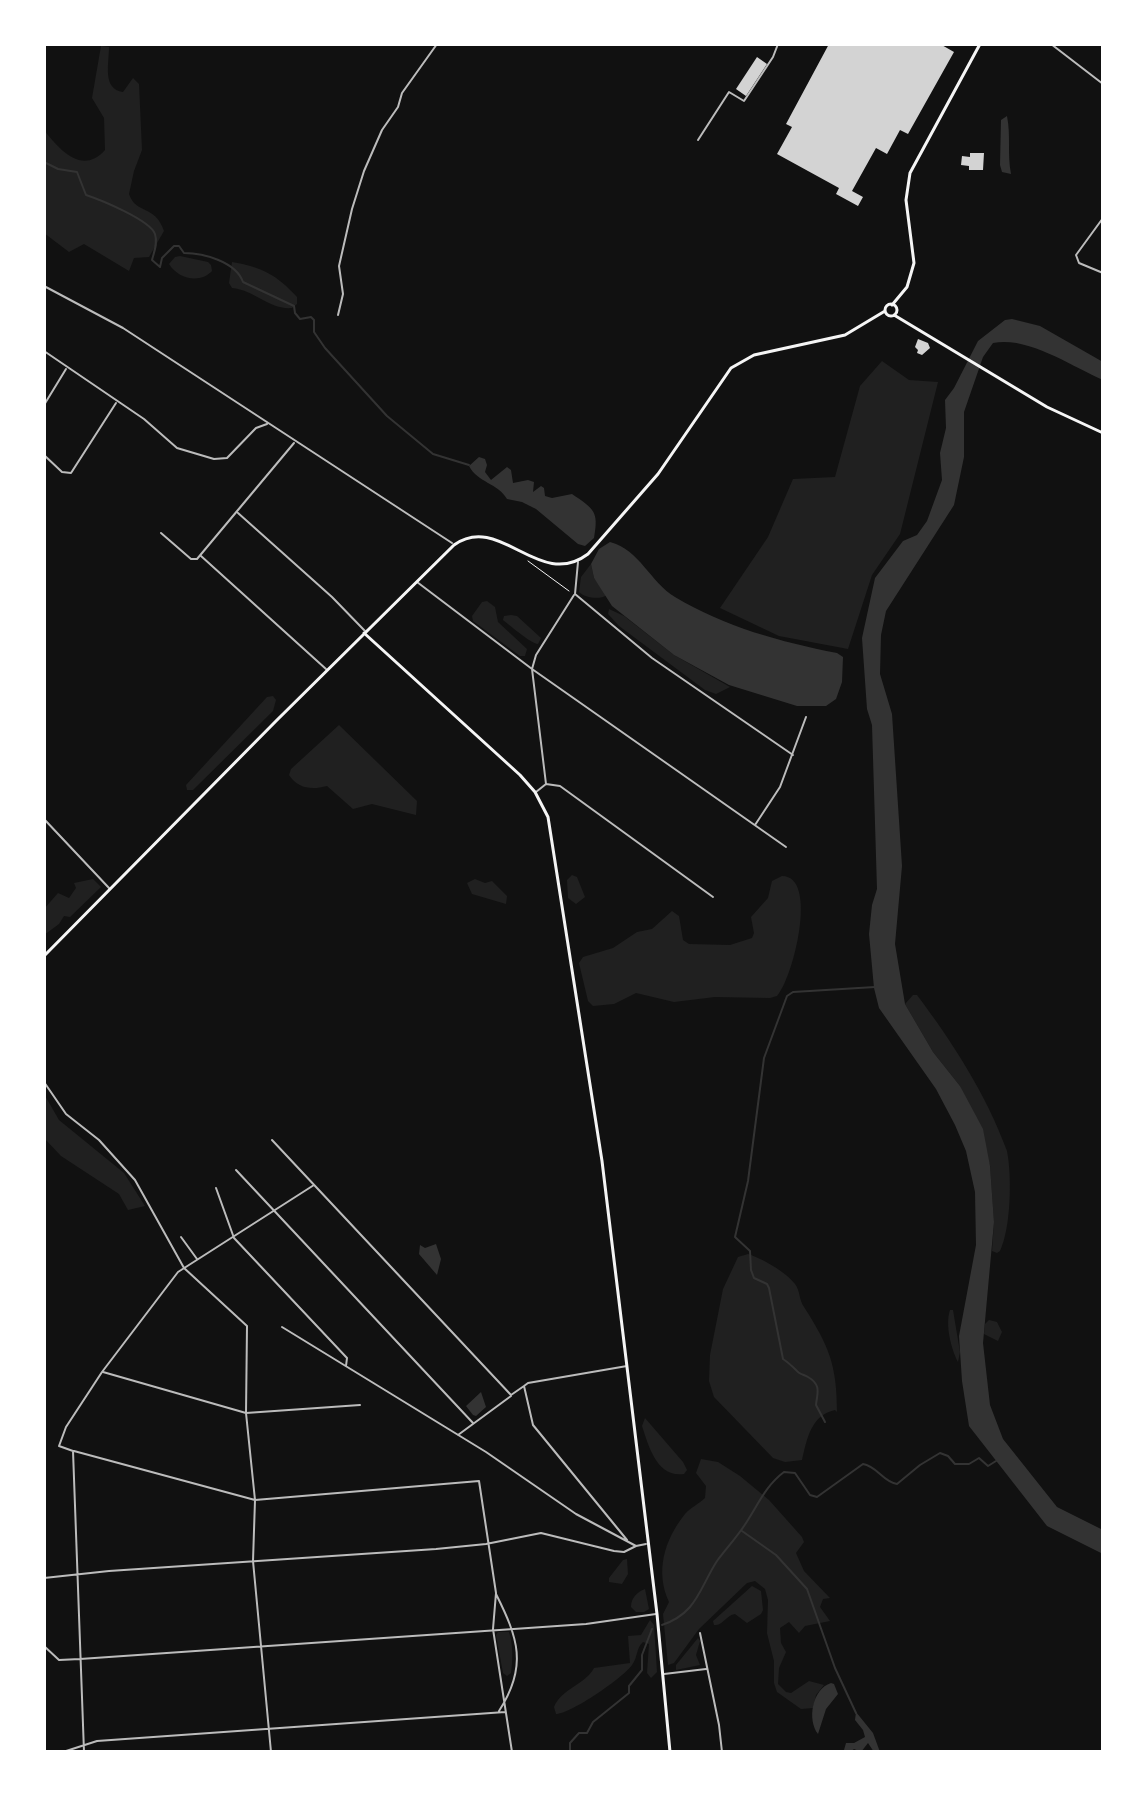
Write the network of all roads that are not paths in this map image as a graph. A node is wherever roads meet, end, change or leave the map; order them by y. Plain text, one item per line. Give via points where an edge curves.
1 (437, 44) edge
2 (778, 44) edge
3 (980, 44) edge
4 (1051, 44) edge
5 (1103, 84) edge
6 (698, 140) dead end
7 (1103, 218) edge
8 (1103, 273) edge
9 (44, 286) edge
10 (901, 296) junction
11 (892, 305) junction
12 (885, 311) junction
13 (338, 315) dead end
14 (894, 315) junction
15 (877, 316) junction
16 (44, 351) edge
17 (67, 368) junction
18 (117, 402) junction
19 (44, 405) edge
20 (256, 416) junction
21 (267, 424) junction
22 (256, 428) junction
23 (1103, 433) edge
24 (295, 442) junction
25 (44, 455) edge
26 (237, 513) junction
27 (161, 533) dead end
28 (454, 545) junction
29 (201, 556) junction
30 (578, 562) junction
31 (416, 581) junction
32 (575, 594) junction
33 (365, 632) junction
34 (532, 669) junction
35 (327, 670) junction
36 (806, 717) dead end
37 (793, 755) junction
38 (546, 784) junction
39 (535, 792) junction
40 (44, 819) edge
41 (755, 826) junction
42 (786, 847) dead end
43 (110, 889) junction
44 (713, 897) dead end
45 (44, 956) edge
46 (44, 1082) edge
47 (272, 1140) dead end
48 (236, 1170) dead end
49 (314, 1185) junction
50 (216, 1188) dead end
51 (275, 1211) junction
52 (181, 1237) dead end
53 (234, 1238) junction
54 (198, 1260) junction
55 (184, 1268) junction
56 (282, 1327) dead end
57 (628, 1366) junction
58 (346, 1368) junction
59 (102, 1372) junction
60 (524, 1386) junction
61 (511, 1395) junction
62 (360, 1405) dead end
63 (246, 1413) junction
64 (473, 1423) junction
65 (458, 1435) junction
66 (73, 1451) junction
67 (255, 1500) junction
68 (627, 1540) junction
69 (486, 1544) junction
70 (648, 1544) junction
71 (636, 1546) junction
72 (253, 1561) junction
73 (77, 1574) junction
74 (44, 1578) edge
75 (496, 1593) junction
76 (657, 1614) junction
77 (493, 1629) junction
78 (513, 1630) junction
79 (700, 1633) dead end
80 (44, 1646) edge
81 (261, 1646) junction
82 (80, 1659) junction
83 (706, 1669) junction
84 (663, 1674) junction
85 (504, 1702) junction
86 (507, 1712) junction
87 (498, 1713) junction
88 (269, 1730) junction
89 (84, 1745) junction
90 (63, 1752) edge
91 (84, 1752) edge
92 (271, 1752) edge
93 (512, 1752) edge
94 (670, 1752) edge
95 (722, 1752) edge

1 - 13 street via 402,93 364,171 339,266 343,294
2 - 6 street via 744,101 729,92
3 - 10 main road via 910,173 906,194 914,259
4 - 5 street
7 - 8 street via 1076,255 1079,263
9 - 20 street via 123,328
10 - 11 main road
10 - 15 main road
11 - 12 main road
11 - 14 main road
12 - 14 main road
12 - 15 main road
14 - 23 main road via 1006,384
15 - 30 main road via 845,335 737,363 662,469
16 - 17 street
17 - 18 street
17 - 19 street
18 - 22 street via 177,448 214,459 231,456
18 - 25 street via 71,473 62,472
20 - 21 street
20 - 22 street
21 - 22 street
21 - 24 street
24 - 26 street
24 - 28 street
26 - 29 street
26 - 33 street
27 - 29 street via 191,559
28 - 30 main road via 470,537 490,538 558,566
28 - 31 main road
29 - 35 street
30 - 32 street
31 - 33 main road
31 - 34 street
32 - 34 street
32 - 37 street via 652,658
33 - 35 main road
33 - 39 main road
34 - 38 street
34 - 41 street
35 - 43 main road
36 - 37 street
37 - 41 street
38 - 39 street
38 - 44 street via 560,786
39 - 57 main road via 551,828
40 - 43 street
41 - 42 street
43 - 45 main road
46 - 55 street via 66,1114 99,1140 135,1180
47 - 49 street
48 - 51 street
49 - 51 street
49 - 61 street
50 - 53 street
51 - 53 street
51 - 64 street
52 - 54 street
53 - 54 street
53 - 58 street via 347,1358
54 - 55 street
55 - 59 street
55 - 63 street via 247,1326
56 - 58 street
57 - 60 street
57 - 70 main road
58 - 65 street
59 - 63 street
59 - 66 street via 59,1446
60 - 61 street
60 - 68 street via 533,1425
61 - 64 street
62 - 63 street
63 - 67 street
64 - 65 street
65 - 68 street via 576,1514
66 - 67 street
66 - 73 street
67 - 69 street via 479,1481
67 - 72 street
68 - 71 street
69 - 71 street via 541,1533 614,1551
69 - 72 street
69 - 75 street
70 - 71 street
70 - 76 main road
72 - 73 street
72 - 81 street
73 - 74 street
73 - 82 street
75 - 77 street
75 - 78 street
76 - 78 street
76 - 84 main road
77 - 78 street
77 - 81 street
77 - 85 street
78 - 85 street via 517,1658
79 - 83 street
80 - 82 street via 59,1660
81 - 82 street
81 - 88 street
82 - 89 street
83 - 84 street
83 - 95 street
84 - 94 main road
85 - 86 street
85 - 87 street
86 - 87 street
86 - 93 street
87 - 88 street
88 - 89 street
88 - 92 street
89 - 90 street
89 - 91 street

